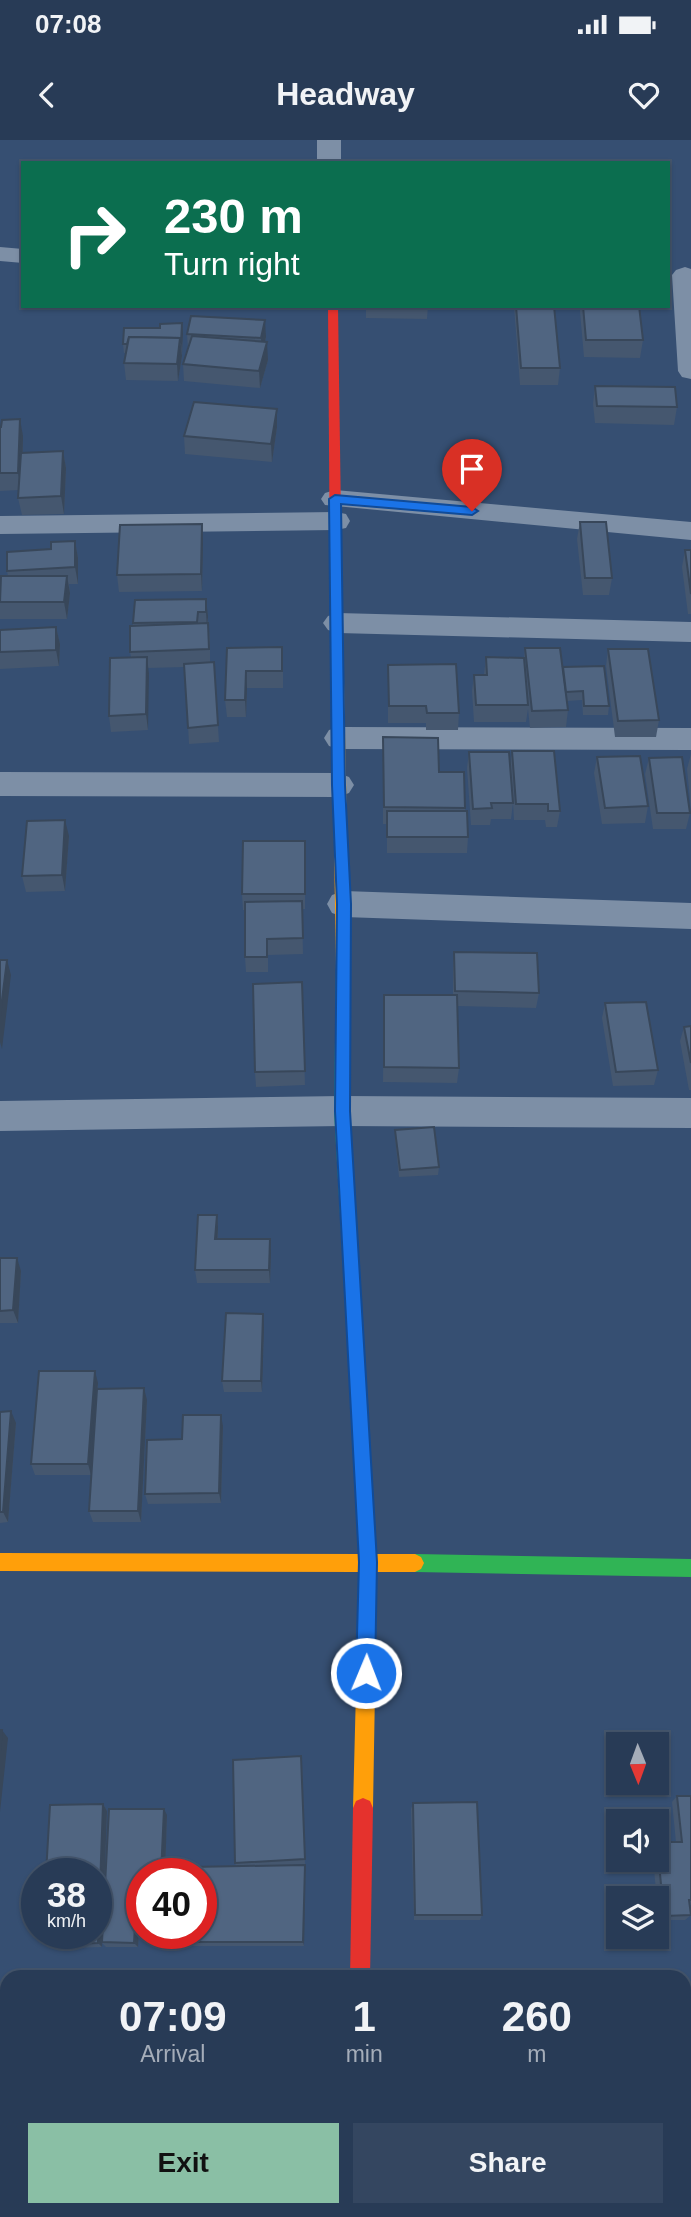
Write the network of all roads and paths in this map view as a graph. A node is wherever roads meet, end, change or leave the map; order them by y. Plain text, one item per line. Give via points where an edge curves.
1 (329, 140) edge
2 (329, 161) edge
3 (0, 254) edge
4 (21, 256) edge
5 (682, 275) edge
6 (333, 308) edge
7 (691, 371) edge
8 (335, 510) junction
9 (0, 525) edge
10 (691, 531) edge
11 (338, 623) junction
12 (691, 632) edge
13 (340, 738) junction
14 (691, 739) edge
15 (0, 784) edge
16 (338, 785) junction
17 (344, 904) junction
18 (691, 916) edge
19 (342, 1111) junction
20 (691, 1113) edge
21 (0, 1116) edge
22 (0, 1562) edge
23 (368, 1562) junction
24 (691, 1568) edge
25 (360, 1970) edge

1 - 2 street
3 - 4 street
5 - 7 street
6 - 8 street
8 - 9 street
8 - 10 street
8 - 11 street
11 - 12 street
11 - 13 street
13 - 14 street
13 - 16 street
15 - 16 street
16 - 17 street
17 - 18 street
17 - 19 street
19 - 20 street
19 - 21 street
19 - 23 street
22 - 23 street
23 - 24 street
23 - 25 street

